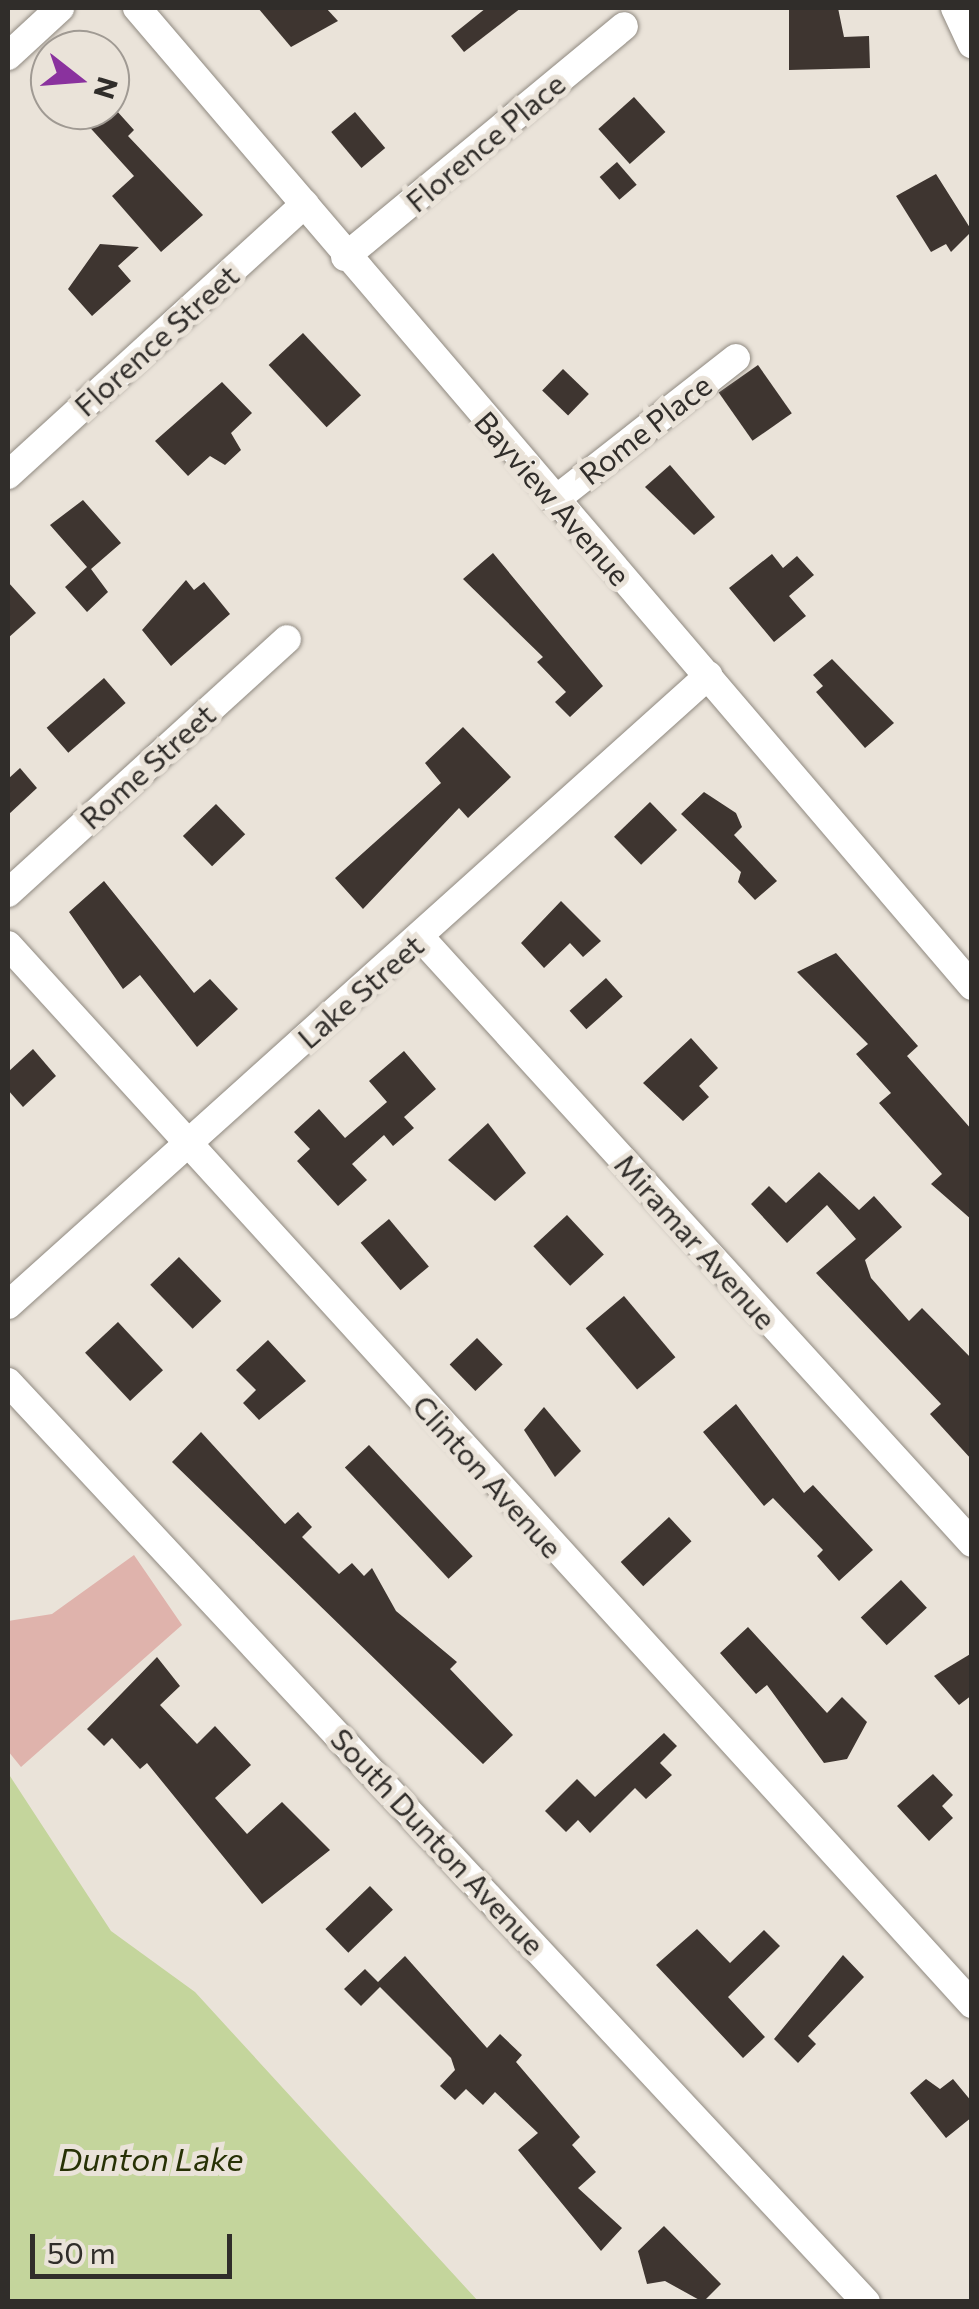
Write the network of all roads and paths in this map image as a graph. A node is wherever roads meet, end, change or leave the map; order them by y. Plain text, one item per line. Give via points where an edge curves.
1 (60, 8) edge
2 (137, 8) edge
3 (955, 8) edge
4 (624, 26) dead end
5 (972, 44) edge
6 (8, 56) edge
7 (305, 204) junction
8 (345, 258) junction
9 (736, 358) dead end
10 (8, 474) edge
11 (555, 500) junction
12 (287, 639) dead end
13 (709, 675) junction
14 (8, 892) edge
15 (421, 938) junction
16 (8, 945) edge
17 (972, 986) edge
18 (184, 1144) junction
19 (8, 1306) edge
20 (8, 1382) edge
21 (972, 1543) edge
22 (972, 2004) edge
23 (866, 2302) edge

1 - 6 street
2 - 7 street, Bayview Avenue
3 - 5 street
4 - 8 street, Florence Place
7 - 8 street, Bayview Avenue
7 - 10 street, Florence Street
8 - 11 street, Bayview Avenue
9 - 11 street, Rome Place
11 - 13 street, Bayview Avenue
12 - 14 street, Rome Street
13 - 15 street, Lake Street
13 - 17 street, Bayview Avenue
15 - 18 street, Lake Street
15 - 21 street, Miramar Avenue
16 - 18 street, Clinton Avenue
18 - 19 street, Lake Street
18 - 22 street, Clinton Avenue
20 - 23 street, South Dunton Avenue

